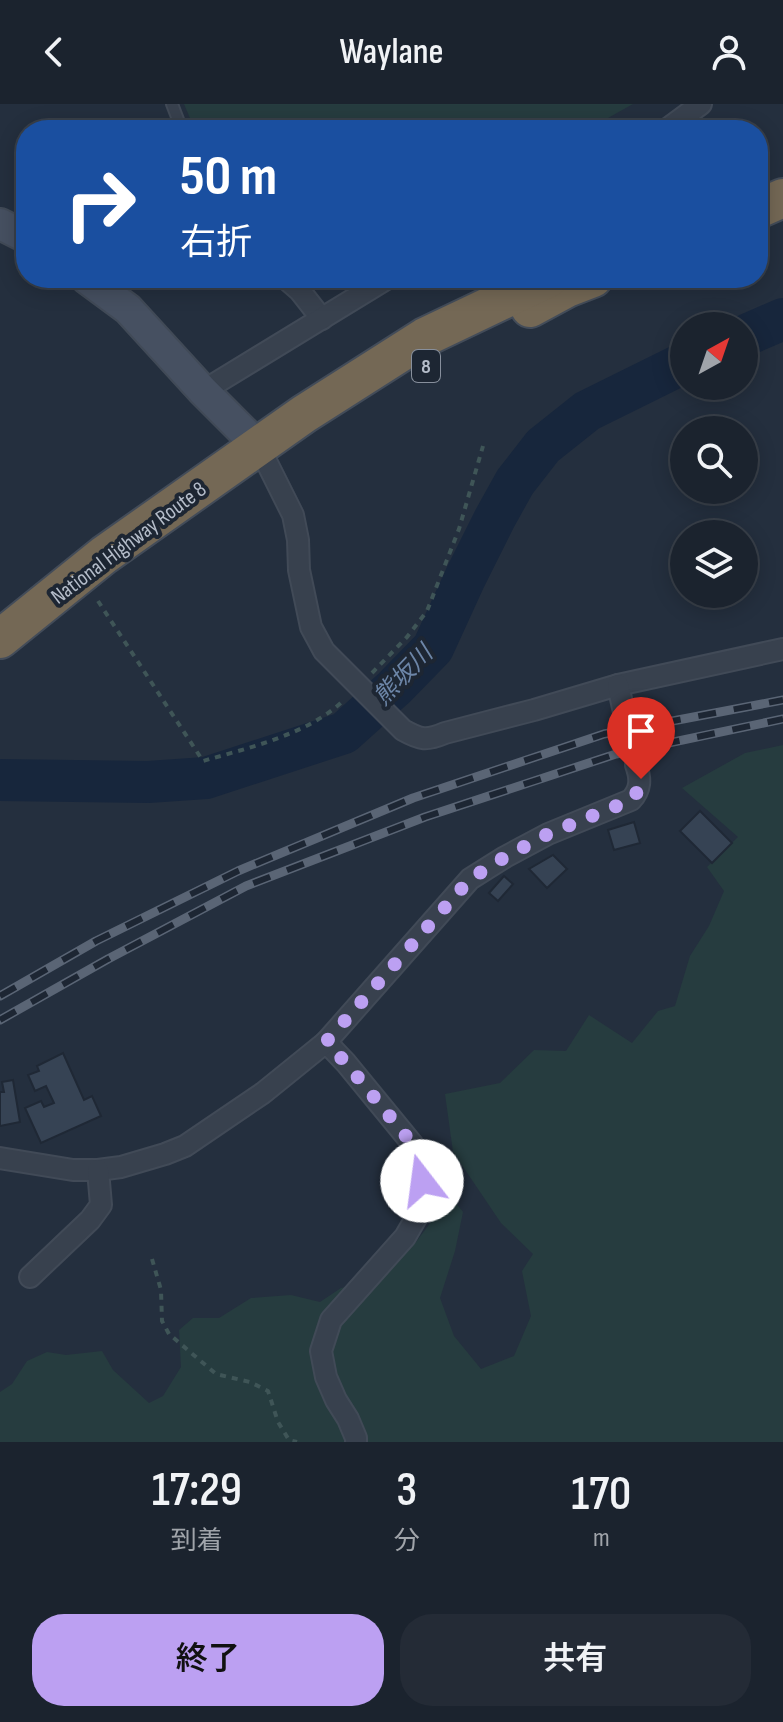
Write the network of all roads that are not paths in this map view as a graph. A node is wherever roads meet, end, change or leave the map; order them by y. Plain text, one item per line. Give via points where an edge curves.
1 (697, 105) edge
2 (678, 120) edge
3 (100, 288) edge
4 (297, 288) edge
5 (372, 288) edge
6 (528, 288) edge
7 (567, 288) edge
8 (322, 319) junction
9 (203, 391) junction
10 (259, 447) junction
11 (0, 639) edge
12 (783, 649) edge
13 (618, 685) junction
14 (625, 717) tunnel mouth
15 (636, 765) tunnel mouth
16 (326, 1042) junction
17 (0, 1158) edge
18 (98, 1170) junction
19 (30, 1277) dead end
20 (356, 1442) edge

1 - 2 street
3 - 9 street via 128,309
4 - 8 street
5 - 8 street
6 - 10 highway, National Highway Route 8 / 8 via 425,337
7 - 10 highway, National Highway Route 8 / 8 via 307,438
8 - 9 street
9 - 10 street
10 - 11 highway, National Highway Route 8 / 8 via 104,555
10 - 13 street via 293,515 311,627 324,651 403,730 419,739 431,738
12 - 13 street
13 - 14 street
15 - 16 street via 641,779 631,800 548,834 470,879
16 - 18 street via 185,1146
16 - 20 street via 414,1146 423,1164 423,1206 414,1224 331,1320 321,1351 326,1377
17 - 18 street
18 - 19 street via 101,1205

